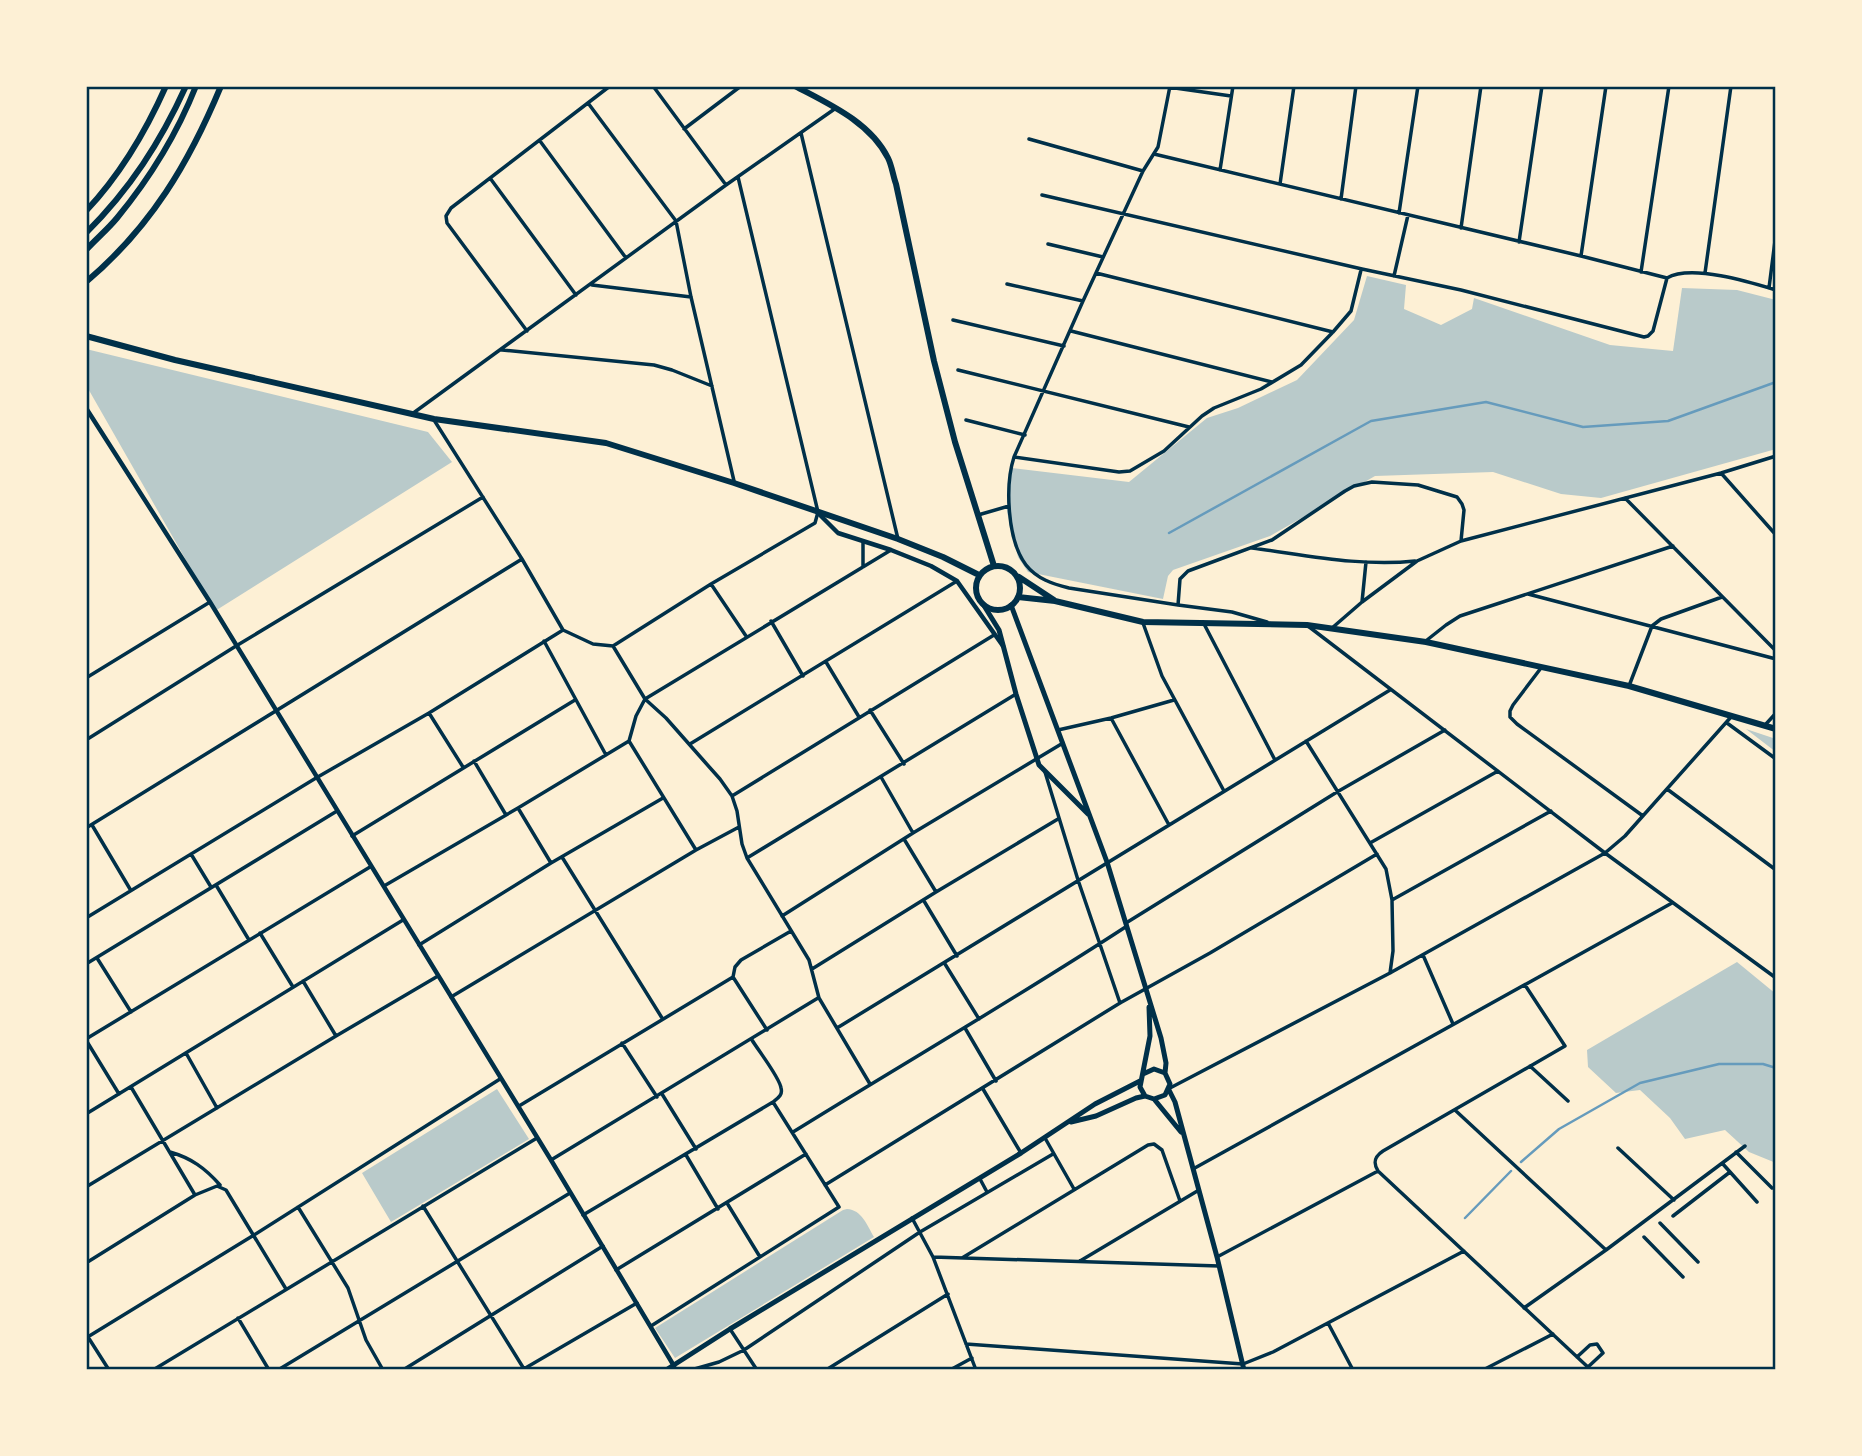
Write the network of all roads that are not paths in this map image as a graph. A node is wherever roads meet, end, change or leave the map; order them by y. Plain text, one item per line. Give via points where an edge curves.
1 (166, 86) edge
2 (186, 86) edge
3 (196, 86) edge
4 (220, 86) edge
5 (610, 86) edge
6 (653, 86) edge
7 (741, 86) edge
8 (795, 86) edge
9 (1161, 86) edge
10 (1170, 86) edge
11 (1233, 86) edge
12 (1294, 86) edge
13 (1356, 86) edge
14 (1418, 86) edge
15 (1481, 86) edge
16 (1542, 86) edge
17 (1606, 86) edge
18 (1670, 86) edge
19 (1731, 86) edge
20 (1231, 96) junction
21 (588, 103) junction
22 (836, 108) junction
23 (684, 130) junction
24 (801, 133) junction
25 (1029, 139) dead end
26 (540, 141) junction
27 (1154, 154) junction
28 (1220, 170) junction
29 (1143, 171) junction
30 (738, 177) junction
31 (490, 178) junction
32 (726, 185) junction
33 (1280, 185) junction
34 (1042, 195) dead end
35 (1341, 199) junction
36 (86, 211) edge
37 (1124, 213) junction
38 (1399, 213) junction
39 (1408, 215) junction
40 (677, 221) junction
41 (1461, 228) junction
42 (86, 233) edge
43 (1776, 233) edge
44 (1519, 242) junction
45 (1048, 244) dead end
46 (86, 250) edge
47 (1581, 256) junction
48 (1103, 257) junction
49 (626, 258) junction
50 (1362, 269) junction
51 (1640, 272) junction
52 (1096, 273) junction
53 (1705, 273) junction
54 (1394, 275) junction
55 (1667, 278) junction
56 (86, 282) edge
57 (1007, 284) dead end
58 (590, 285) junction
59 (1769, 288) junction
60 (1776, 290) edge
61 (576, 295) junction
62 (691, 297) junction
63 (1083, 301) junction
64 (953, 320) dead end
65 (527, 331) junction
66 (1070, 331) junction
67 (1333, 332) junction
68 (86, 337) edge
69 (1064, 346) junction
70 (502, 350) junction
71 (958, 370) dead end
72 (1274, 382) junction
73 (712, 386) junction
74 (1045, 390) junction
75 (86, 408) edge
76 (412, 414) junction
77 (434, 419) junction
78 (965, 420) dead end
79 (1189, 427) junction
80 (1025, 435) junction
81 (1776, 456) edge
82 (1014, 457) junction
83 (1721, 473) junction
84 (734, 482) junction
85 (483, 497) junction
86 (1625, 498) junction
87 (1009, 506) junction
88 (818, 512) junction
89 (978, 515) junction
90 (1776, 535) edge
91 (898, 539) junction
92 (863, 541) junction
93 (1461, 541) junction
94 (1673, 546) junction
95 (1252, 548) junction
96 (891, 550) junction
97 (522, 559) junction
98 (1417, 561) junction
99 (1366, 562) junction
100 (994, 566) junction
101 (863, 567) junction
102 (979, 575) junction
103 (1017, 576) junction
104 (957, 581) junction
105 (712, 584) junction
106 (1527, 593) junction
107 (1018, 597) junction
108 (1722, 597) junction
109 (1055, 601) junction
110 (210, 602) junction
111 (1362, 602) junction
112 (983, 604) junction
113 (1012, 605) junction
114 (1178, 605) junction
115 (771, 621) junction
116 (1143, 622) junction
117 (1203, 622) junction
118 (1272, 624) junction
119 (1307, 625) junction
120 (1652, 626) junction
121 (1332, 628) junction
122 (563, 630) junction
123 (994, 635) junction
124 (746, 636) junction
125 (544, 641) junction
126 (1426, 642) junction
127 (236, 646) junction
128 (613, 646) junction
129 (1004, 648) junction
130 (1776, 651) edge
131 (1776, 659) edge
132 (826, 662) junction
133 (1542, 667) junction
134 (803, 676) junction
135 (86, 678) edge
136 (1629, 687) junction
137 (1390, 690) junction
138 (1016, 694) junction
139 (645, 699) junction
140 (575, 700) junction
141 (1174, 700) junction
142 (870, 710) junction
143 (276, 711) junction
144 (429, 713) junction
145 (1776, 713) edge
146 (1732, 715) junction
147 (859, 717) junction
148 (1111, 718) junction
149 (1727, 722) junction
150 (1764, 726) junction
151 (1776, 729) edge
152 (1058, 730) junction
153 (1444, 730) junction
154 (86, 740) edge
155 (629, 741) junction
156 (1306, 741) junction
157 (1063, 743) junction
158 (689, 745) junction
159 (606, 755) junction
160 (1035, 758) junction
161 (1776, 759) edge
162 (1275, 760) junction
163 (474, 761) junction
164 (904, 764) junction
165 (463, 767) junction
166 (1498, 771) junction
167 (1045, 772) junction
168 (881, 777) junction
169 (316, 778) junction
170 (1667, 789) junction
171 (1224, 791) junction
172 (1337, 792) junction
173 (732, 796) junction
174 (663, 798) junction
175 (518, 808) junction
176 (337, 811) junction
177 (1551, 811) junction
178 (506, 815) junction
179 (1643, 816) junction
180 (1090, 817) junction
181 (1058, 819) junction
182 (92, 825) junction
183 (1169, 825) junction
184 (739, 827) junction
185 (86, 828) edge
186 (913, 833) junction
187 (352, 836) junction
188 (904, 839) junction
189 (1370, 843) junction
190 (696, 850) junction
191 (1605, 853) junction
192 (191, 854) junction
193 (1377, 854) junction
194 (562, 857) junction
195 (747, 858) junction
196 (551, 863) junction
197 (1107, 863) junction
198 (370, 867) junction
199 (1776, 870) edge
200 (1078, 880) junction
201 (214, 886) junction
202 (382, 887) junction
203 (130, 890) junction
204 (936, 892) junction
205 (924, 900) junction
206 (1392, 900) junction
207 (1672, 903) junction
208 (596, 910) junction
209 (782, 916) junction
210 (86, 918) edge
211 (403, 920) junction
212 (1127, 925) junction
213 (791, 931) junction
214 (260, 933) junction
215 (249, 940) junction
216 (1100, 944) junction
217 (418, 945) junction
218 (1423, 955) junction
219 (957, 956) junction
220 (97, 958) junction
221 (86, 964) edge
222 (945, 964) junction
223 (812, 969) junction
224 (1390, 973) junction
225 (439, 976) junction
226 (733, 976) junction
227 (1776, 978) edge
228 (303, 981) junction
229 (1525, 985) junction
230 (293, 987) junction
231 (1146, 989) junction
232 (451, 997) junction
233 (819, 998) junction
234 (1148, 1000) junction
235 (1120, 1003) junction
236 (131, 1012) junction
237 (662, 1018) junction
238 (979, 1019) junction
239 (1453, 1024) junction
240 (837, 1028) junction
241 (964, 1028) junction
242 (767, 1030) junction
243 (336, 1036) junction
244 (86, 1040) edge
245 (752, 1040) junction
246 (622, 1043) junction
247 (186, 1053) junction
248 (1530, 1066) junction
249 (1165, 1073) junction
250 (1142, 1077) junction
251 (500, 1079) junction
252 (996, 1080) junction
253 (870, 1084) junction
254 (131, 1087) junction
255 (983, 1089) junction
256 (1169, 1089) junction
257 (119, 1094) junction
258 (662, 1094) junction
259 (1145, 1096) junction
260 (657, 1097) junction
261 (1154, 1099) junction
262 (1568, 1101) dead end
263 (774, 1102) junction
264 (517, 1107) junction
265 (217, 1108) junction
266 (1455, 1111) junction
267 (86, 1114) edge
268 (1067, 1123) junction
269 (793, 1132) junction
270 (1183, 1135) junction
271 (537, 1138) junction
272 (1045, 1138) junction
273 (163, 1140) junction
274 (1745, 1146) dead end
275 (1618, 1148) dead end
276 (696, 1149) junction
277 (170, 1152) junction
278 (1736, 1152) junction
279 (1021, 1153) junction
280 (807, 1154) junction
281 (1053, 1154) junction
282 (686, 1155) junction
283 (551, 1160) junction
284 (1722, 1163) junction
285 (1193, 1169) junction
286 (1378, 1171) junction
287 (1730, 1172) junction
288 (980, 1178) junction
289 (825, 1185) junction
290 (221, 1186) junction
291 (86, 1188) edge
292 (1772, 1188) dead end
293 (1074, 1189) junction
294 (1199, 1190) junction
295 (570, 1193) junction
296 (987, 1193) junction
297 (195, 1195) junction
298 (1674, 1200) junction
299 (1180, 1201) junction
300 (1757, 1202) dead end
301 (727, 1203) junction
302 (423, 1206) junction
303 (298, 1207) junction
304 (718, 1209) junction
305 (583, 1215) junction
306 (1673, 1216) dead end
307 (912, 1219) junction
308 (1660, 1223) dead end
309 (920, 1232) junction
310 (254, 1235) junction
311 (1644, 1237) dead end
312 (603, 1246) junction
313 (1606, 1250) junction
314 (1465, 1251) junction
315 (760, 1257) junction
316 (933, 1258) junction
317 (962, 1258) junction
318 (1217, 1258) junction
319 (332, 1261) junction
320 (458, 1261) junction
321 (1079, 1262) junction
322 (1698, 1262) dead end
323 (86, 1263) edge
324 (1219, 1266) junction
325 (616, 1270) junction
326 (1683, 1277) dead end
327 (286, 1289) junction
328 (948, 1294) junction
329 (637, 1303) junction
330 (1524, 1307) junction
331 (491, 1315) junction
332 (237, 1318) junction
333 (360, 1321) junction
334 (1328, 1323) junction
335 (651, 1326) junction
336 (730, 1329) junction
337 (1553, 1334) junction
338 (87, 1337) edge
339 (966, 1344) junction
340 (744, 1350) junction
341 (1577, 1356) junction
342 (972, 1358) junction
343 (674, 1366) junction
344 (1244, 1367) edge
345 (281, 1369) edge
346 (523, 1369) edge
347 (1590, 1369) edge
348 (109, 1370) edge
349 (153, 1370) edge
350 (269, 1370) edge
351 (383, 1370) edge
352 (403, 1370) edge
353 (666, 1370) edge
354 (691, 1370) edge
355 (757, 1370) edge
356 (826, 1370) edge
357 (950, 1370) edge
358 (976, 1370) edge
359 (1353, 1370) edge
360 (1483, 1370) edge

1 - 36 main road via 131,153
2 - 42 main road via 146,162
3 - 46 main road via 155,168
4 - 56 main road via 174,181 131,237
5 - 21 street
6 - 23 street
7 - 23 street
8 - 22 main road
9 - 10 street
10 - 20 street
10 - 27 street via 1161,140
11 - 20 street
12 - 33 street
13 - 35 street
14 - 38 street
15 - 41 street
16 - 44 street
17 - 47 street
18 - 51 street
19 - 53 street
20 - 28 street
21 - 26 street
21 - 40 street
22 - 24 street
22 - 89 main road via 869,132 888,159 934,361
23 - 32 street
24 - 30 street
24 - 91 street
25 - 29 street
26 - 31 street
26 - 49 street
27 - 28 street
27 - 29 street
28 - 33 street
29 - 37 street
30 - 32 street
30 - 88 street
31 - 61 street
31 - 65 street via 452,208 447,223
32 - 40 street
33 - 35 street
34 - 37 street
35 - 38 street
37 - 48 street
37 - 50 street
38 - 39 street
39 - 41 street
39 - 54 street
40 - 49 street
40 - 62 street
41 - 44 street
43 - 59 street
44 - 47 street
45 - 48 street
47 - 51 street
48 - 52 street
49 - 58 street
50 - 54 street
50 - 67 street via 1350,310
51 - 55 street
52 - 63 street
52 - 67 street
53 - 55 street via 1678,273
53 - 59 street
54 - 55 street via 1644,337 1653,331
57 - 63 street
58 - 61 street
58 - 62 street
59 - 60 street
61 - 65 street
62 - 73 street
63 - 66 street
64 - 69 street
65 - 70 street
66 - 69 street
66 - 72 street
67 - 72 street via 1301,365
68 - 76 main road
69 - 74 street
70 - 73 street via 654,366
70 - 76 street
71 - 74 street
72 - 79 street via 1214,408
73 - 84 street
74 - 79 street
74 - 80 street
75 - 110 street
76 - 77 main road
77 - 84 main road via 607,443
77 - 85 street
78 - 80 street
79 - 82 street via 1164,451 1130,471
80 - 82 street
81 - 83 street
82 - 87 street
83 - 86 street
83 - 90 street
84 - 88 main road
85 - 97 street
85 - 127 street
86 - 93 street
86 - 94 street
87 - 89 street
87 - 114 street via 1021,555 1042,579 1069,588
88 - 91 main road
88 - 92 street via 838,533
88 - 105 street via 815,523
89 - 100 main road
91 - 102 main road
92 - 96 street
92 - 101 street
93 - 95 street via 1464,510 1457,497 1418,485 1372,482 1354,486 1289,530
93 - 98 street
94 - 106 street
94 - 108 street
95 - 99 street
95 - 114 street via 1188,570 1180,579
96 - 101 street
96 - 104 street
97 - 122 street
97 - 143 street
98 - 99 street
98 - 111 street
99 - 111 street
100 - 102 main road
100 - 103 main road via 1006,567
101 - 115 street
102 - 112 main road via 976,587
103 - 107 main road
103 - 109 main road
104 - 123 street
104 - 132 street
105 - 124 street
105 - 128 street
106 - 120 street
106 - 126 street via 1460,615
107 - 109 main road
107 - 113 main road
108 - 120 street via 1669,615
108 - 130 street
109 - 116 main road
110 - 127 street
110 - 135 street
111 - 121 street
112 - 113 main road via 997,609
112 - 129 main road
113 - 152 main road
114 - 118 street via 1243,614
115 - 124 street
115 - 134 street
116 - 117 main road
116 - 141 street
117 - 118 main road
117 - 162 street
118 - 119 main road
119 - 121 main road
119 - 137 street
120 - 131 street
120 - 136 street
121 - 126 main road
122 - 125 street
122 - 128 street via 593,644
123 - 129 street
123 - 142 street
124 - 139 street
125 - 140 street
125 - 144 street
126 - 133 main road
127 - 143 street
127 - 154 street
128 - 139 street
129 - 138 main road
132 - 134 street
132 - 147 street
133 - 136 main road
133 - 179 street via 1513,705 1510,716
134 - 158 street
136 - 146 main road
137 - 153 street
137 - 156 street
138 - 160 main road
138 - 164 street
139 - 155 street
139 - 158 street
140 - 159 street
140 - 163 street
141 - 148 street
141 - 171 street
142 - 147 street
142 - 164 street
143 - 169 street
143 - 182 street
144 - 165 street
144 - 169 street
145 - 150 street
146 - 149 street
146 - 150 main road
147 - 173 street
148 - 152 street
148 - 183 street
149 - 161 street
149 - 170 street
150 - 151 main road
152 - 157 main road
153 - 166 street
153 - 172 street
155 - 159 street
155 - 174 street
156 - 162 street
156 - 172 street
157 - 160 street
157 - 180 main road
158 - 173 street
159 - 175 street
160 - 167 main road
160 - 186 street
162 - 171 street
163 - 165 street
163 - 178 street
164 - 168 street
165 - 187 street
166 - 177 street
166 - 189 street
167 - 180 main road
167 - 181 street
168 - 186 street
168 - 195 street
169 - 176 street
169 - 192 street
170 - 179 street
170 - 199 street
171 - 183 street
172 - 189 street
172 - 212 street
173 - 184 street
174 - 190 street
174 - 194 street
175 - 178 street
175 - 196 street
176 - 187 street
176 - 201 street
177 - 191 street
177 - 206 street
178 - 202 street
179 - 191 street
180 - 197 main road
181 - 200 street
181 - 204 street
182 - 185 street
182 - 203 street
183 - 197 street
184 - 190 street
184 - 195 street
186 - 188 street
187 - 198 street
188 - 204 street
188 - 209 street
189 - 193 street
190 - 208 street
191 - 207 street
191 - 218 street
192 - 201 street
192 - 203 street
193 - 206 street via 1386,869
193 - 231 street
194 - 196 street
194 - 208 street
195 - 209 street
196 - 217 street
197 - 200 street
197 - 212 main road
198 - 202 street
198 - 214 street
200 - 216 street
200 - 219 street
201 - 215 street
201 - 220 street
202 - 211 street
203 - 210 street
204 - 205 street
205 - 219 street
205 - 223 street
206 - 224 street
207 - 227 street
207 - 229 street
208 - 232 street
208 - 237 street
209 - 213 street
211 - 217 street
211 - 228 street
212 - 216 street
212 - 231 main road
213 - 223 street
213 - 226 street via 741,960
214 - 215 street
214 - 230 street
215 - 236 street
216 - 235 street
216 - 238 street
217 - 225 street
218 - 224 street
218 - 239 street
219 - 222 street
220 - 221 street
220 - 236 street
222 - 238 street
222 - 240 street
223 - 233 street
224 - 256 street
225 - 232 street
225 - 243 street
226 - 237 street
226 - 242 street
228 - 230 street
228 - 243 street
229 - 239 street
229 - 248 street via 1565,1046
230 - 247 street
231 - 234 main road
231 - 235 street
232 - 251 street
233 - 240 street
233 - 242 street
234 - 249 main road via 1161,1038
234 - 250 main road via 1150,1036
235 - 252 street
236 - 244 street
237 - 246 street
238 - 241 street
239 - 285 street
240 - 253 street
241 - 252 street
241 - 253 street
242 - 245 street
243 - 265 street
244 - 257 street
245 - 258 street
245 - 263 street via 782,1088
246 - 260 street
246 - 264 street
247 - 254 street
247 - 265 street
248 - 262 street
248 - 266 street
249 - 250 main road via 1154,1069
249 - 256 main road
250 - 259 main road via 1140,1087
250 - 268 main road
251 - 264 street
251 - 303 street
252 - 255 street
253 - 269 street
254 - 257 street
254 - 273 street
255 - 279 street
255 - 289 street
256 - 261 main road via 1165,1096
256 - 270 main road
257 - 267 street
258 - 260 street
258 - 276 street
259 - 261 main road
259 - 268 main road
260 - 283 street
261 - 270 main road
263 - 269 street
263 - 276 street
264 - 271 street
265 - 273 street
266 - 286 street via 1378,1155 1374,1163
266 - 313 street
268 - 272 main road
269 - 280 street
270 - 285 main road
271 - 283 street
271 - 302 street
272 - 279 main road
272 - 281 street
273 - 277 street
273 - 291 street
274 - 278 street
275 - 298 street
276 - 282 street
277 - 290 street via 196,1162
277 - 297 street
278 - 284 street
278 - 292 street
279 - 288 main road
280 - 289 street
280 - 301 street
281 - 293 street
281 - 296 street
282 - 304 street
282 - 305 street
283 - 295 street
284 - 287 street
284 - 298 street
285 - 294 main road
286 - 314 street
286 - 318 street
287 - 300 street
287 - 306 street
288 - 296 street
288 - 307 main road
289 - 315 street via 839,1207
290 - 297 street
290 - 310 street
293 - 299 street via 1154,1144 1162,1150
293 - 317 street
294 - 299 street
294 - 318 main road
295 - 305 street
295 - 320 street
296 - 309 street
297 - 323 street
298 - 313 street
299 - 321 street
301 - 304 street
301 - 315 street
302 - 319 street
302 - 320 street
303 - 310 street
303 - 319 street
304 - 325 street
305 - 312 street
307 - 309 street
307 - 336 main road
308 - 322 street
309 - 316 street
309 - 340 street
310 - 327 street
310 - 338 street
311 - 326 street
312 - 325 street
312 - 331 street
313 - 330 street
314 - 330 street
314 - 334 street
315 - 335 street
316 - 317 street
316 - 328 street
317 - 321 street
318 - 324 main road
319 - 327 street
319 - 333 street
320 - 331 street
320 - 333 street
321 - 324 street
324 - 344 main road
325 - 329 street
327 - 332 street
328 - 339 street
328 - 356 street
329 - 335 street
329 - 346 street
330 - 337 street
331 - 346 street
331 - 352 street
332 - 349 street
332 - 350 street
333 - 345 street
333 - 351 street
334 - 344 street
334 - 359 street
335 - 343 street
336 - 340 street
336 - 343 main road
337 - 341 street
337 - 360 street
338 - 348 street
339 - 342 street
339 - 344 street
340 - 354 street
340 - 355 street
341 - 347 street
341 - 347 street via 1597,1344 1602,1353
342 - 357 street
342 - 358 street
343 - 353 main road

